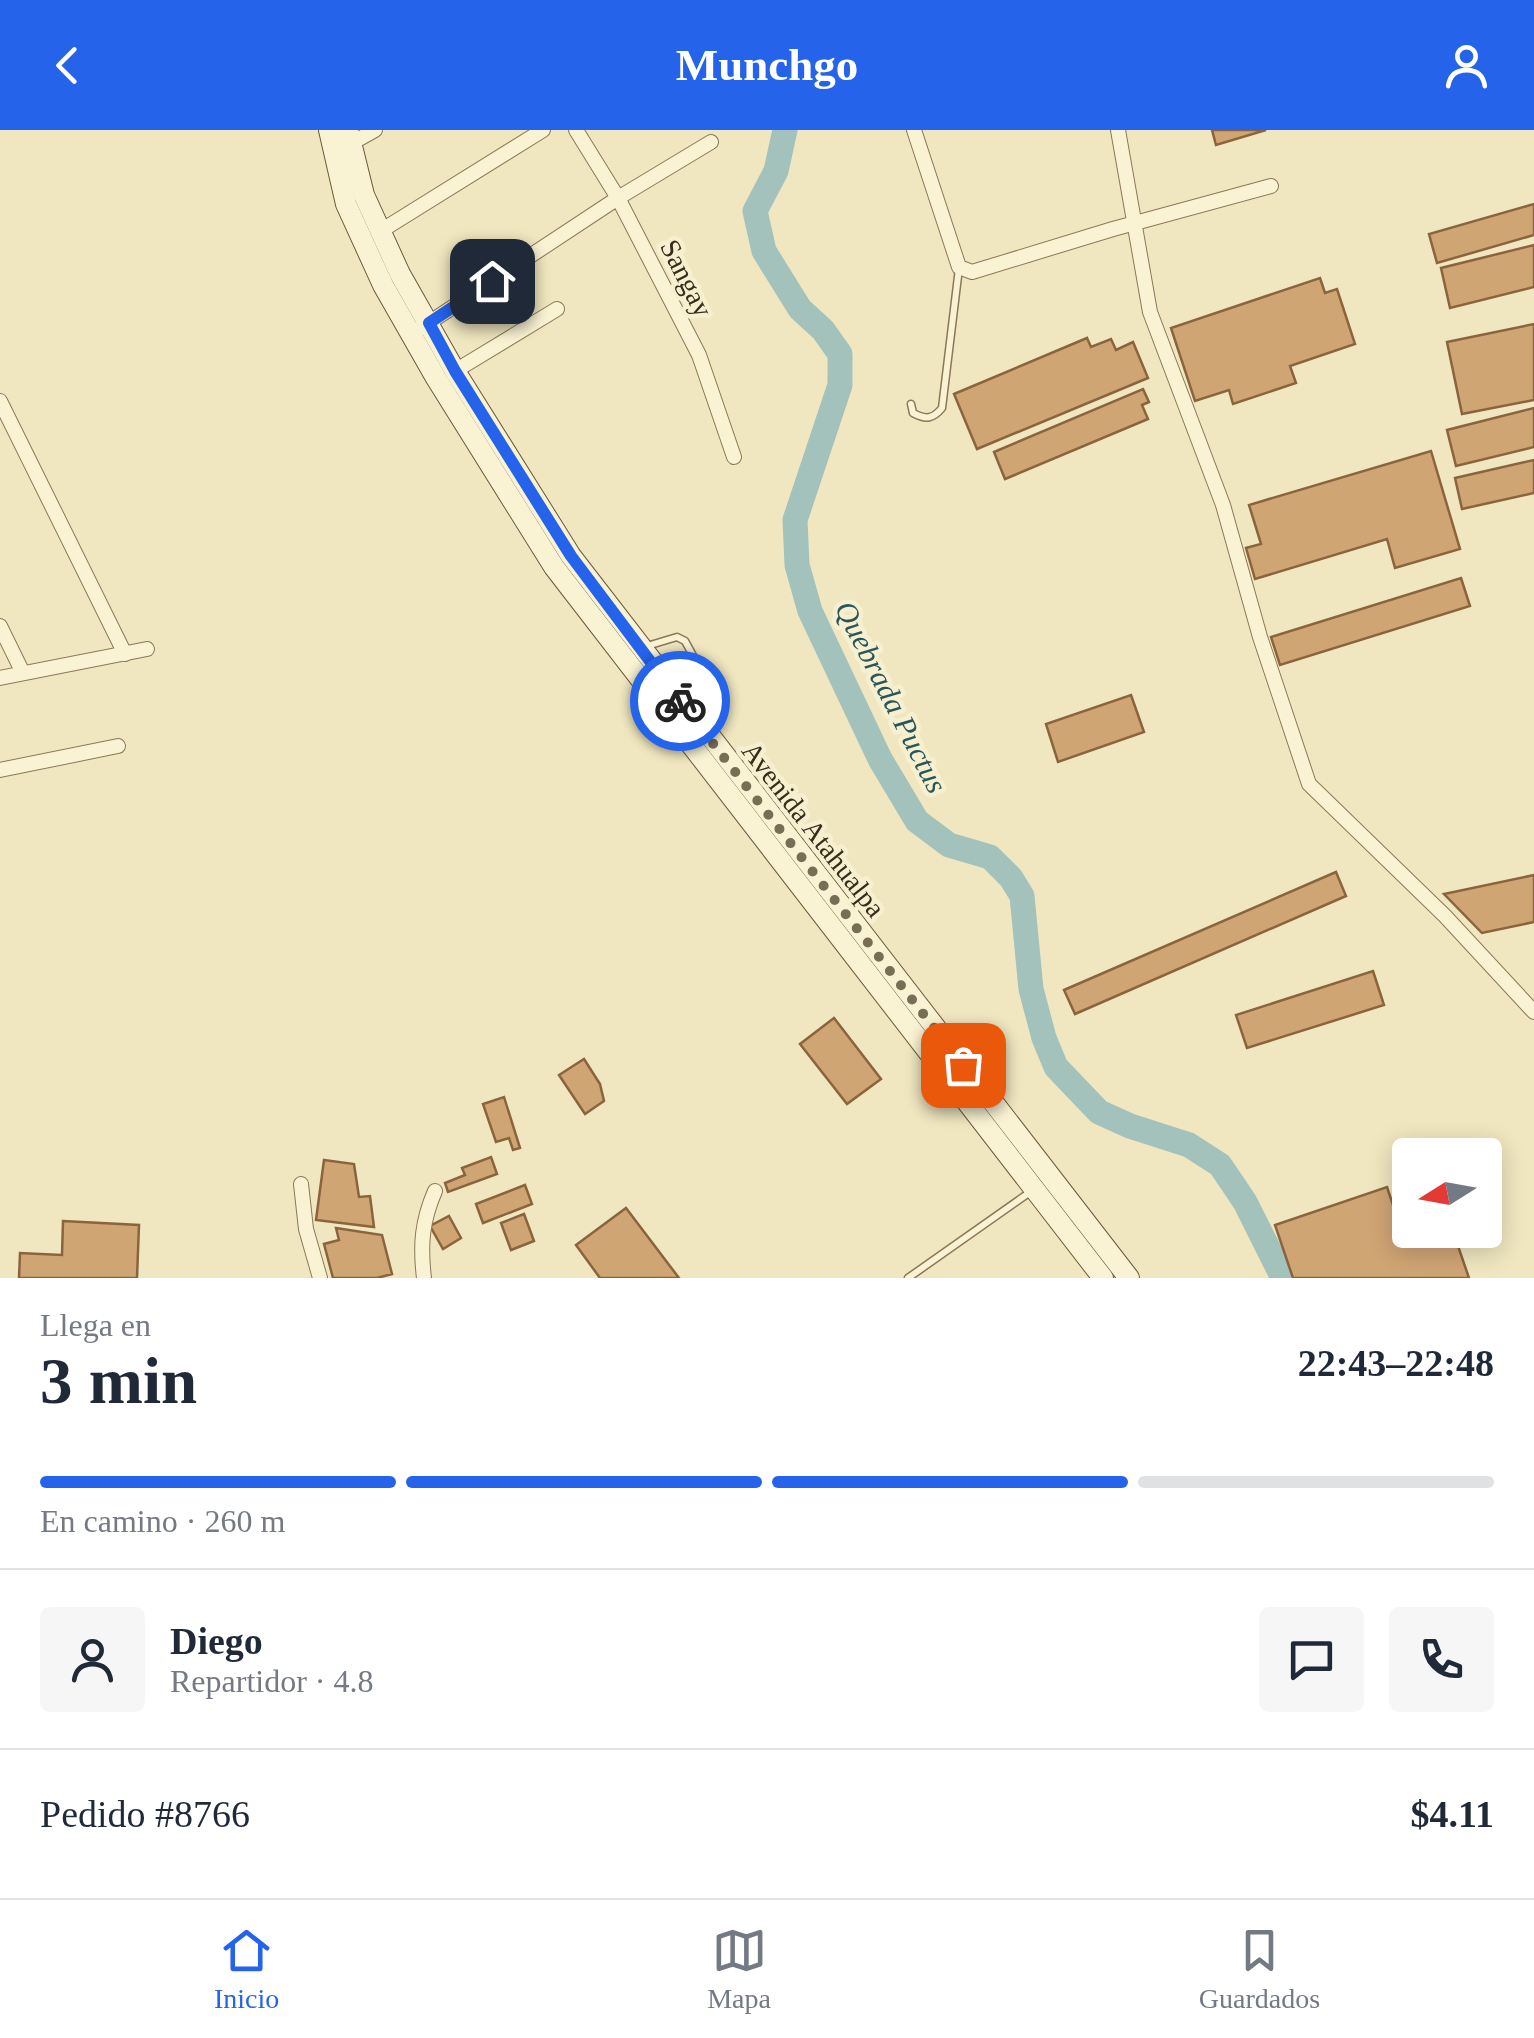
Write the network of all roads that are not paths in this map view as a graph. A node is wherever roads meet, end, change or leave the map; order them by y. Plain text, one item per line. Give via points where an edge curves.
1 (329, 130) edge
2 (375, 130) edge
3 (543, 130) edge
4 (576, 130) edge
5 (914, 130) edge
6 (1118, 130) edge
7 (350, 137) edge
8 (711, 142) dead end
9 (1271, 186) dead end
10 (618, 198) junction
11 (1132, 224) junction
12 (379, 232) junction
13 (959, 266) junction
14 (557, 308) dead end
15 (421, 329) junction
16 (455, 371) junction
17 (0, 401) edge
18 (910, 404) dead end
19 (734, 457) dead end
20 (521, 495) junction
21 (0, 626) edge
22 (630, 646) junction
23 (147, 649) dead end
24 (126, 654) junction
25 (24, 674) junction
26 (0, 678) edge
27 (671, 705) junction
28 (118, 746) dead end
29 (0, 770) edge
30 (871, 963) junction
31 (1534, 1012) edge
32 (301, 1184) dead end
33 (1034, 1189) junction
34 (434, 1191) dead end
35 (1096, 1252) junction
36 (320, 1278) edge
37 (424, 1278) edge
38 (908, 1278) edge
39 (1103, 1278) edge
40 (1128, 1278) edge

1 - 15 main road, Avenida Atahualpa via 346,204 382,285
2 - 7 street
3 - 12 street
4 - 10 street, Sangay
5 - 13 street
6 - 11 street
7 - 12 main road, Avenida Atahualpa
8 - 10 street
9 - 11 street
10 - 15 street
10 - 19 street, Sangay via 699,355
11 - 13 street via 972,272
11 - 31 street via 1150,312 1223,505 1309,784
12 - 15 main road, Avenida Atahualpa
13 - 18 lane via 942,408 924,419
14 - 16 street
15 - 16 main road, Avenida Atahualpa
15 - 20 main road, Avenida Atahualpa
16 - 20 main road, Avenida Atahualpa
17 - 24 street
20 - 22 main road, Avenida Atahualpa via 554,567
21 - 25 street
22 - 27 main road, Avenida Atahualpa
22 - 27 lane via 676,637 685,642 704,674
23 - 24 street
24 - 25 street
25 - 26 street
27 - 30 main road, Avenida Atahualpa
28 - 29 street
30 - 33 main road, Avenida Atahualpa
30 - 35 main road, Avenida Atahualpa
32 - 36 street
33 - 35 main road, Avenida Atahualpa
33 - 38 lane
34 - 37 street via 420,1248
35 - 39 main road, Avenida Atahualpa
35 - 40 main road, Avenida Atahualpa

